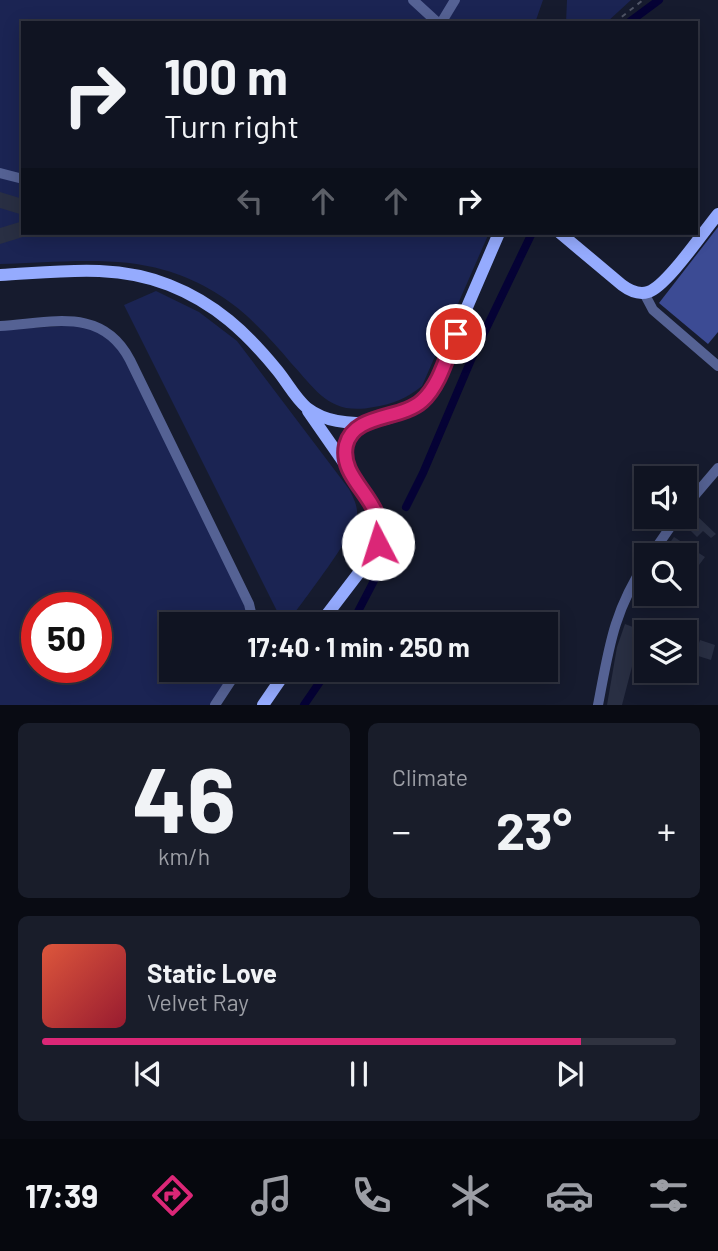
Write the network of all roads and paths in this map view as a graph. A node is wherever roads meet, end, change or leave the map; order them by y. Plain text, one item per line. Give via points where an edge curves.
1 (413, 0) edge
2 (455, 0) edge
3 (643, 0) edge
4 (438, 21) edge
5 (441, 21) edge
6 (617, 21) edge
7 (0, 173) edge
8 (21, 178) edge
9 (718, 214) edge
10 (498, 235) edge
11 (562, 235) edge
12 (0, 275) edge
13 (644, 293) junction
14 (0, 326) edge
15 (718, 366) edge
16 (302, 403) junction
17 (370, 422) junction
18 (718, 468) edge
19 (349, 470) junction
20 (697, 493) edge
21 (634, 580) edge
22 (251, 612) edge
23 (329, 612) edge
24 (230, 682) edge
25 (279, 682) edge
26 (215, 705) edge
27 (263, 705) edge
28 (598, 705) edge

1 - 4 street
2 - 5 street
3 - 6 path
7 - 8 street
9 - 13 main road via 660,286
10 - 17 main road via 432,389 411,408
11 - 13 main road via 622,285
12 - 16 main road via 110,271 170,285 235,324 261,349
13 - 15 street via 653,310
14 - 22 street via 90,323 120,343
16 - 17 main road via 334,421
16 - 19 main road
17 - 19 main road via 349,438 345,452
18 - 20 street
19 - 23 main road via 377,513 380,539
21 - 28 street via 617,615
24 - 26 street
25 - 27 main road

